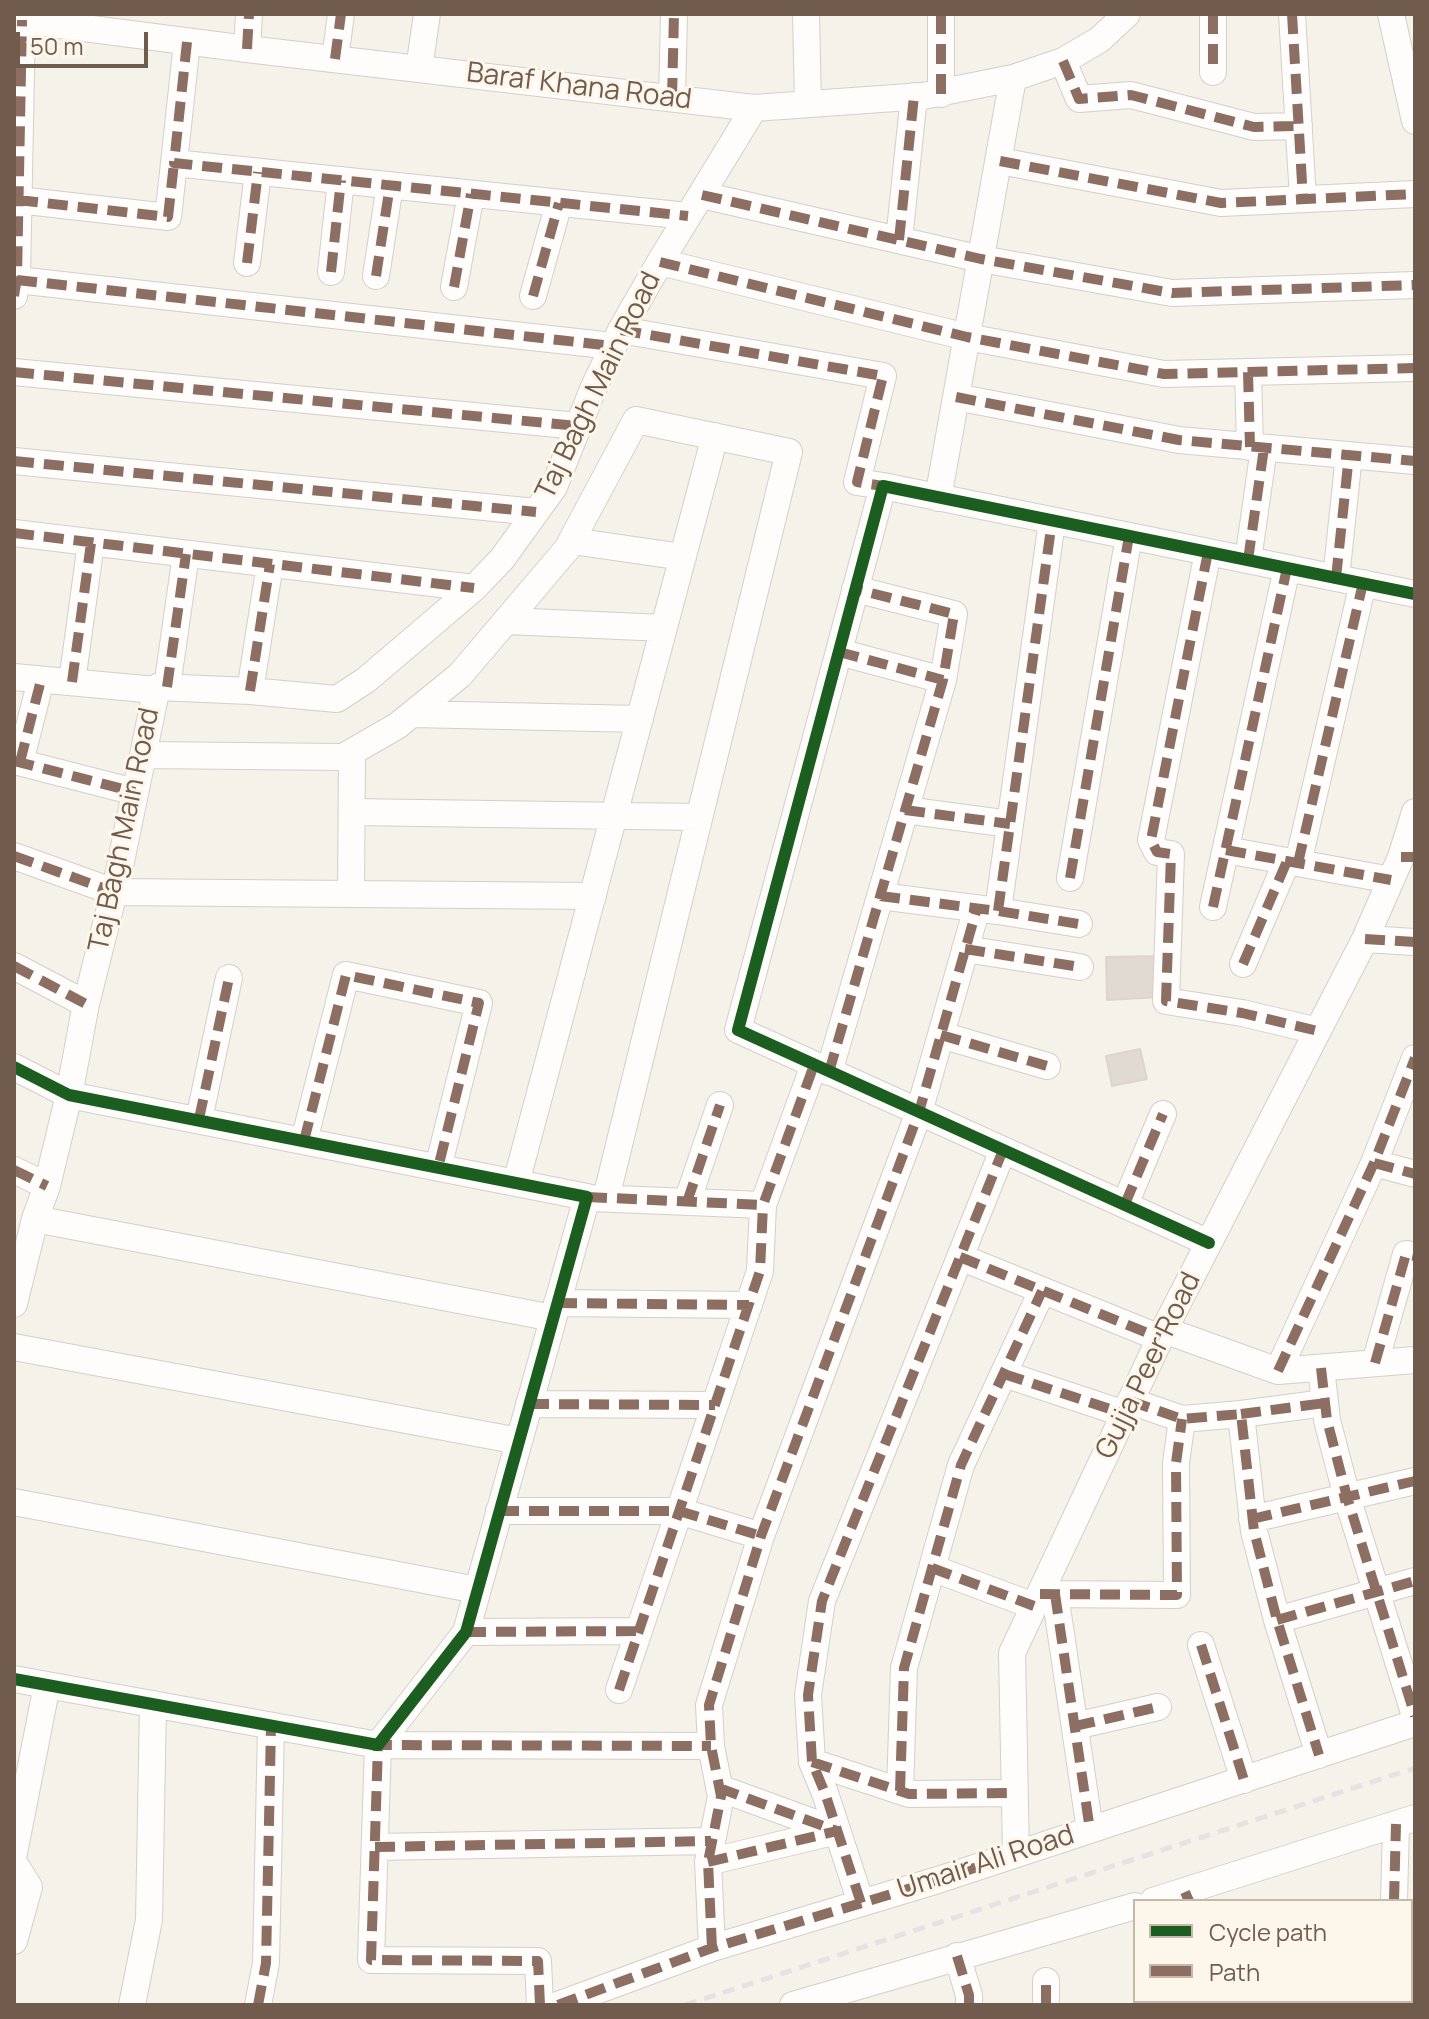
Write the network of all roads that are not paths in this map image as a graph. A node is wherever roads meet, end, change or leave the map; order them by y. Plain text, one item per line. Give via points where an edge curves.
1 (249, 14) edge
2 (341, 14) edge
3 (427, 14) edge
4 (674, 14) edge
5 (806, 14) edge
6 (941, 14) edge
7 (1127, 14) edge
8 (1213, 14) edge
9 (1292, 14) edge
10 (1391, 14) edge
11 (18, 20) edge
12 (187, 42) junction
13 (247, 49) junction
14 (335, 59) junction
15 (1063, 61) junction
16 (419, 69) junction
17 (1213, 72) dead end
18 (1013, 78) junction
19 (941, 94) junction
20 (914, 96) junction
21 (672, 98) junction
22 (808, 104) junction
23 (754, 108) junction
24 (1415, 121) edge
25 (1299, 126) junction
26 (1000, 161) junction
27 (174, 163) junction
28 (258, 172) junction
29 (341, 180) junction
30 (390, 185) junction
31 (471, 194) junction
32 (1415, 194) edge
33 (1303, 199) junction
34 (18, 200) junction
35 (559, 203) junction
36 (695, 205) junction
37 (899, 240) junction
38 (981, 259) junction
39 (660, 262) junction
40 (247, 263) dead end
41 (331, 272) dead end
42 (376, 276) dead end
43 (1415, 285) edge
44 (454, 287) dead end
45 (15, 288) edge
46 (533, 296) dead end
47 (967, 337) junction
48 (617, 338) junction
49 (1415, 368) edge
50 (14, 372) edge
51 (1248, 372) junction
52 (956, 397) junction
53 (578, 426) junction
54 (715, 436) junction
55 (1257, 447) junction
56 (1349, 455) junction
57 (14, 461) edge
58 (1415, 461) edge
59 (883, 486) junction
60 (938, 498) junction
61 (536, 512) junction
62 (1052, 521) junction
63 (14, 533) edge
64 (1129, 536) junction
65 (572, 541) junction
66 (91, 543) junction
67 (1208, 552) junction
68 (186, 554) junction
69 (683, 557) junction
70 (1248, 560) junction
71 (270, 564) junction
72 (1287, 568) junction
73 (1336, 578) junction
74 (1363, 583) junction
75 (474, 588) junction
76 (855, 589) junction
77 (1415, 594) edge
78 (507, 621) junction
79 (664, 628) junction
80 (839, 652) junction
81 (14, 677) edge
82 (41, 680) junction
83 (943, 680) junction
84 (72, 682) junction
85 (161, 689) junction
86 (250, 691) junction
87 (412, 714) junction
88 (640, 719) junction
89 (352, 752) junction
90 (143, 755) junction
91 (17, 762) edge
92 (135, 792) junction
93 (905, 810) junction
94 (352, 812) junction
95 (1415, 812) edge
96 (614, 816) junction
97 (699, 817) junction
98 (1010, 824) junction
99 (1226, 850) junction
100 (14, 856) edge
101 (1292, 862) junction
102 (1402, 864) edge
103 (1070, 878) dead end
104 (114, 892) junction
105 (351, 894) junction
106 (593, 896) junction
107 (880, 896) junction
108 (1213, 907) dead end
109 (987, 909) junction
110 (1079, 924) dead end
111 (1365, 939) junction
112 (1415, 942) edge
113 (965, 949) junction
114 (1243, 964) dead end
115 (14, 966) edge
116 (1080, 967) dead end
117 (229, 978) dead end
118 (86, 1004) junction
119 (1318, 1031) junction
120 (941, 1035) junction
121 (1415, 1058) edge
122 (1047, 1066) dead end
123 (14, 1067) edge
124 (822, 1068) junction
125 (69, 1095) junction
126 (720, 1105) dead end
127 (919, 1112) junction
128 (1163, 1114) dead end
129 (199, 1119) junction
130 (304, 1141) junction
131 (1003, 1150) junction
132 (1374, 1163) junction
133 (438, 1168) junction
134 (14, 1170) edge
135 (1415, 1174) edge
136 (516, 1183) junction
137 (47, 1186) junction
138 (596, 1198) junction
139 (687, 1202) junction
140 (1125, 1204) junction
141 (763, 1205) junction
142 (35, 1219) junction
143 (1209, 1243) junction
144 (1415, 1256) edge
145 (960, 1257) junction
146 (17, 1274) edge
147 (1042, 1291) junction
148 (14, 1304) edge
149 (749, 1305) junction
150 (555, 1311) junction
151 (1162, 1334) junction
152 (14, 1347) edge
153 (1415, 1360) edge
154 (1375, 1363) junction
155 (1321, 1368) junction
156 (1278, 1371) junction
157 (1004, 1374) junction
158 (1325, 1403) junction
159 (529, 1404) junction
160 (715, 1405) junction
161 (1128, 1408) junction
162 (1241, 1414) junction
163 (1182, 1419) junction
164 (519, 1441) junction
165 (1415, 1481) edge
166 (1347, 1497) junction
167 (14, 1502) edge
168 (499, 1511) junction
169 (679, 1511) junction
170 (1252, 1519) junction
171 (761, 1536) junction
172 (932, 1568) junction
173 (1415, 1581) edge
174 (477, 1590) junction
175 (1377, 1592) junction
176 (1043, 1598) junction
177 (1277, 1620) junction
178 (638, 1631) junction
179 (466, 1632) junction
180 (1201, 1645) dead end
181 (14, 1679) edge
182 (47, 1685) junction
183 (619, 1690) dead end
184 (153, 1704) junction
185 (1158, 1707) dead end
186 (1415, 1716) edge
187 (1415, 1723) edge
188 (271, 1726) junction
189 (1075, 1726) junction
190 (378, 1745) junction
191 (711, 1746) junction
192 (1319, 1755) junction
193 (812, 1762) junction
194 (1244, 1780) junction
195 (719, 1788) junction
196 (900, 1791) junction
197 (1015, 1793) junction
198 (1406, 1821) edge
199 (1090, 1830) junction
200 (837, 1831) junction
201 (375, 1847) junction
202 (709, 1852) junction
203 (14, 1853) edge
204 (1016, 1854) junction
205 (14, 1863) edge
206 (1187, 1896) edge
207 (1167, 1899) edge
208 (1394, 1899) edge
209 (861, 1903) junction
210 (1133, 1907) edge
211 (14, 1941) edge
212 (712, 1948) junction
213 (957, 1956) junction
214 (132, 2005) edge
215 (258, 2005) edge
216 (540, 2005) edge
217 (558, 2005) edge
218 (793, 2005) edge
219 (969, 2005) edge

1 - 13 street
2 - 14 street
3 - 16 street
4 - 21 street
5 - 22 street
6 - 19 street
7 - 15 street, Baraf Khana Road via 1099,40
8 - 17 street
9 - 25 street
10 - 24 street
11 - 12 street, Baraf Khana Road
11 - 34 street
12 - 13 street, Baraf Khana Road
12 - 27 street
13 - 14 street, Baraf Khana Road
14 - 16 street, Baraf Khana Road
15 - 18 street, Baraf Khana Road
15 - 25 street via 1079,99 1131,95 1254,127
16 - 21 street, Baraf Khana Road
18 - 19 street, Baraf Khana Road
18 - 26 street
19 - 20 street, Baraf Khana Road
20 - 22 street, Baraf Khana Road
20 - 37 street
21 - 23 street, Baraf Khana Road
22 - 23 street, Baraf Khana Road
23 - 36 street, Taj Bagh Main Road
25 - 33 street
26 - 33 street via 1221,203
26 - 38 street
27 - 28 street
27 - 34 street via 168,217
28 - 29 street
28 - 40 street
29 - 30 street
29 - 41 street
30 - 31 street
30 - 42 street
31 - 35 street
31 - 44 street
32 - 33 street
34 - 45 street
35 - 36 street
35 - 46 street
36 - 37 street
36 - 39 street, Taj Bagh Main Road
37 - 38 street
38 - 43 street via 1172,293
38 - 47 street
39 - 47 street
39 - 48 street, Taj Bagh Main Road
45 - 48 street
47 - 51 street via 1164,374
47 - 52 street
48 - 53 street, Taj Bagh Main Road
48 - 59 street via 883,376 857,482
49 - 51 street
50 - 53 street
51 - 55 street
52 - 55 street via 1179,440
52 - 60 street
53 - 61 street, Taj Bagh Main Road via 554,487
54 - 65 street via 636,420
54 - 69 street
54 - 97 street via 789,452
55 - 56 street
55 - 70 street
56 - 58 street
56 - 73 street
57 - 61 street
59 - 60 street
59 - 76 street
60 - 62 street
61 - 75 street, Taj Bagh Main Road
62 - 64 street
62 - 98 street
63 - 66 street
64 - 67 street
64 - 103 street
65 - 69 street
65 - 78 street
66 - 68 street
66 - 84 street
67 - 70 street
67 - 119 street via 1151,840 1157,852 1171,854 1166,1001
68 - 71 street
68 - 85 street
69 - 79 street
70 - 72 street
71 - 75 street
71 - 86 street
72 - 73 street
72 - 99 street
73 - 74 street
74 - 77 street
74 - 101 street
75 - 86 street, Taj Bagh Main Road via 337,699
76 - 80 street
76 - 83 street via 954,614
78 - 79 street
78 - 87 street via 460,675
79 - 88 street
80 - 83 street
80 - 124 street via 738,1030
81 - 82 street
82 - 84 street
82 - 91 street
83 - 93 street
84 - 85 street
85 - 86 street, Taj Bagh Main Road
85 - 90 street, Taj Bagh Main Road
87 - 88 street
87 - 89 street
88 - 96 street
89 - 90 street via 343,757
89 - 94 street
90 - 92 street, Taj Bagh Main Road
91 - 92 street
92 - 104 street, Taj Bagh Main Road
93 - 98 street
93 - 107 street
94 - 96 street
94 - 105 street
95 - 102 street, Gujja Peer Road
96 - 97 street
96 - 106 street
97 - 138 street
98 - 109 street
99 - 101 street
99 - 108 street
100 - 104 street
101 - 102 street
101 - 114 street
102 - 111 street, Gujja Peer Road
104 - 105 street
104 - 118 street, Taj Bagh Main Road
105 - 106 street
106 - 136 street
107 - 109 street
107 - 124 street
109 - 110 street
109 - 113 street
111 - 112 street
111 - 119 street, Gujja Peer Road
113 - 116 street
113 - 120 street
115 - 118 street
117 - 129 street
118 - 125 street, Taj Bagh Main Road
119 - 143 street, Gujja Peer Road
120 - 122 street
120 - 127 street
121 - 132 street
123 - 125 street
124 - 127 street
124 - 141 street
125 - 129 street
125 - 137 street, Taj Bagh Main Road
126 - 139 street
127 - 131 street
127 - 171 street
128 - 140 street
129 - 130 street
130 - 133 street
130 - 133 street via 346,975 479,1003
131 - 140 street
131 - 145 street
132 - 135 street
132 - 156 street
133 - 136 street
134 - 137 street
136 - 138 street
137 - 142 street, Taj Bagh Main Road
138 - 139 street
138 - 150 street
139 - 141 street
140 - 143 street
141 - 149 street via 760,1271
142 - 146 street, Taj Bagh Main Road
142 - 150 street
143 - 151 street, Gujja Peer Road
144 - 154 street via 1406,1254
145 - 147 street
145 - 193 street via 822,1601 808,1695
146 - 148 street, Taj Bagh Main Road
147 - 151 street
147 - 157 street
149 - 150 street
149 - 160 street
150 - 159 street
151 - 156 street
151 - 161 street, Gujja Peer Road
152 - 164 street
153 - 154 street
154 - 155 street
155 - 156 street
155 - 158 street
157 - 161 street
157 - 172 street via 961,1465
158 - 162 street
158 - 166 street
159 - 160 street
159 - 164 street
160 - 169 street
161 - 163 street
161 - 176 street, Gujja Peer Road
162 - 163 street
162 - 170 street
163 - 176 street via 1176,1463 1177,1595
164 - 168 street
165 - 166 street
166 - 170 street
166 - 175 street
167 - 174 street
168 - 169 street
168 - 174 street
169 - 171 street
169 - 178 street
170 - 177 street
171 - 191 street via 709,1705
172 - 176 street
172 - 196 street via 904,1668
173 - 175 street
174 - 179 street
175 - 177 street
175 - 186 street
176 - 189 street
176 - 197 street, Gujja Peer Road via 1012,1653
177 - 192 street
178 - 179 street
178 - 183 street
179 - 190 street
180 - 194 street
181 - 182 street
182 - 184 street
182 - 203 street
184 - 188 street
184 - 214 street via 149,1920
185 - 189 street
187 - 192 street, Umair Ali Road
188 - 190 street
188 - 215 street via 266,1963
189 - 199 street
190 - 191 street
190 - 201 street
191 - 195 street
192 - 194 street, Umair Ali Road
193 - 196 street
193 - 200 street
194 - 199 street, Umair Ali Road
195 - 200 street
195 - 202 street
196 - 197 street
197 - 204 street, Gujja Peer Road
198 - 206 street
198 - 208 street
199 - 204 street, Umair Ali Road
200 - 202 street
200 - 209 street
201 - 202 street
201 - 216 street via 371,1960 538,1961
202 - 212 street
204 - 209 street, Umair Ali Road
205 - 211 street via 29,1887
206 - 207 street
209 - 212 street, Umair Ali Road
210 - 213 street
212 - 217 street, Umair Ali Road
213 - 218 street
213 - 219 street

